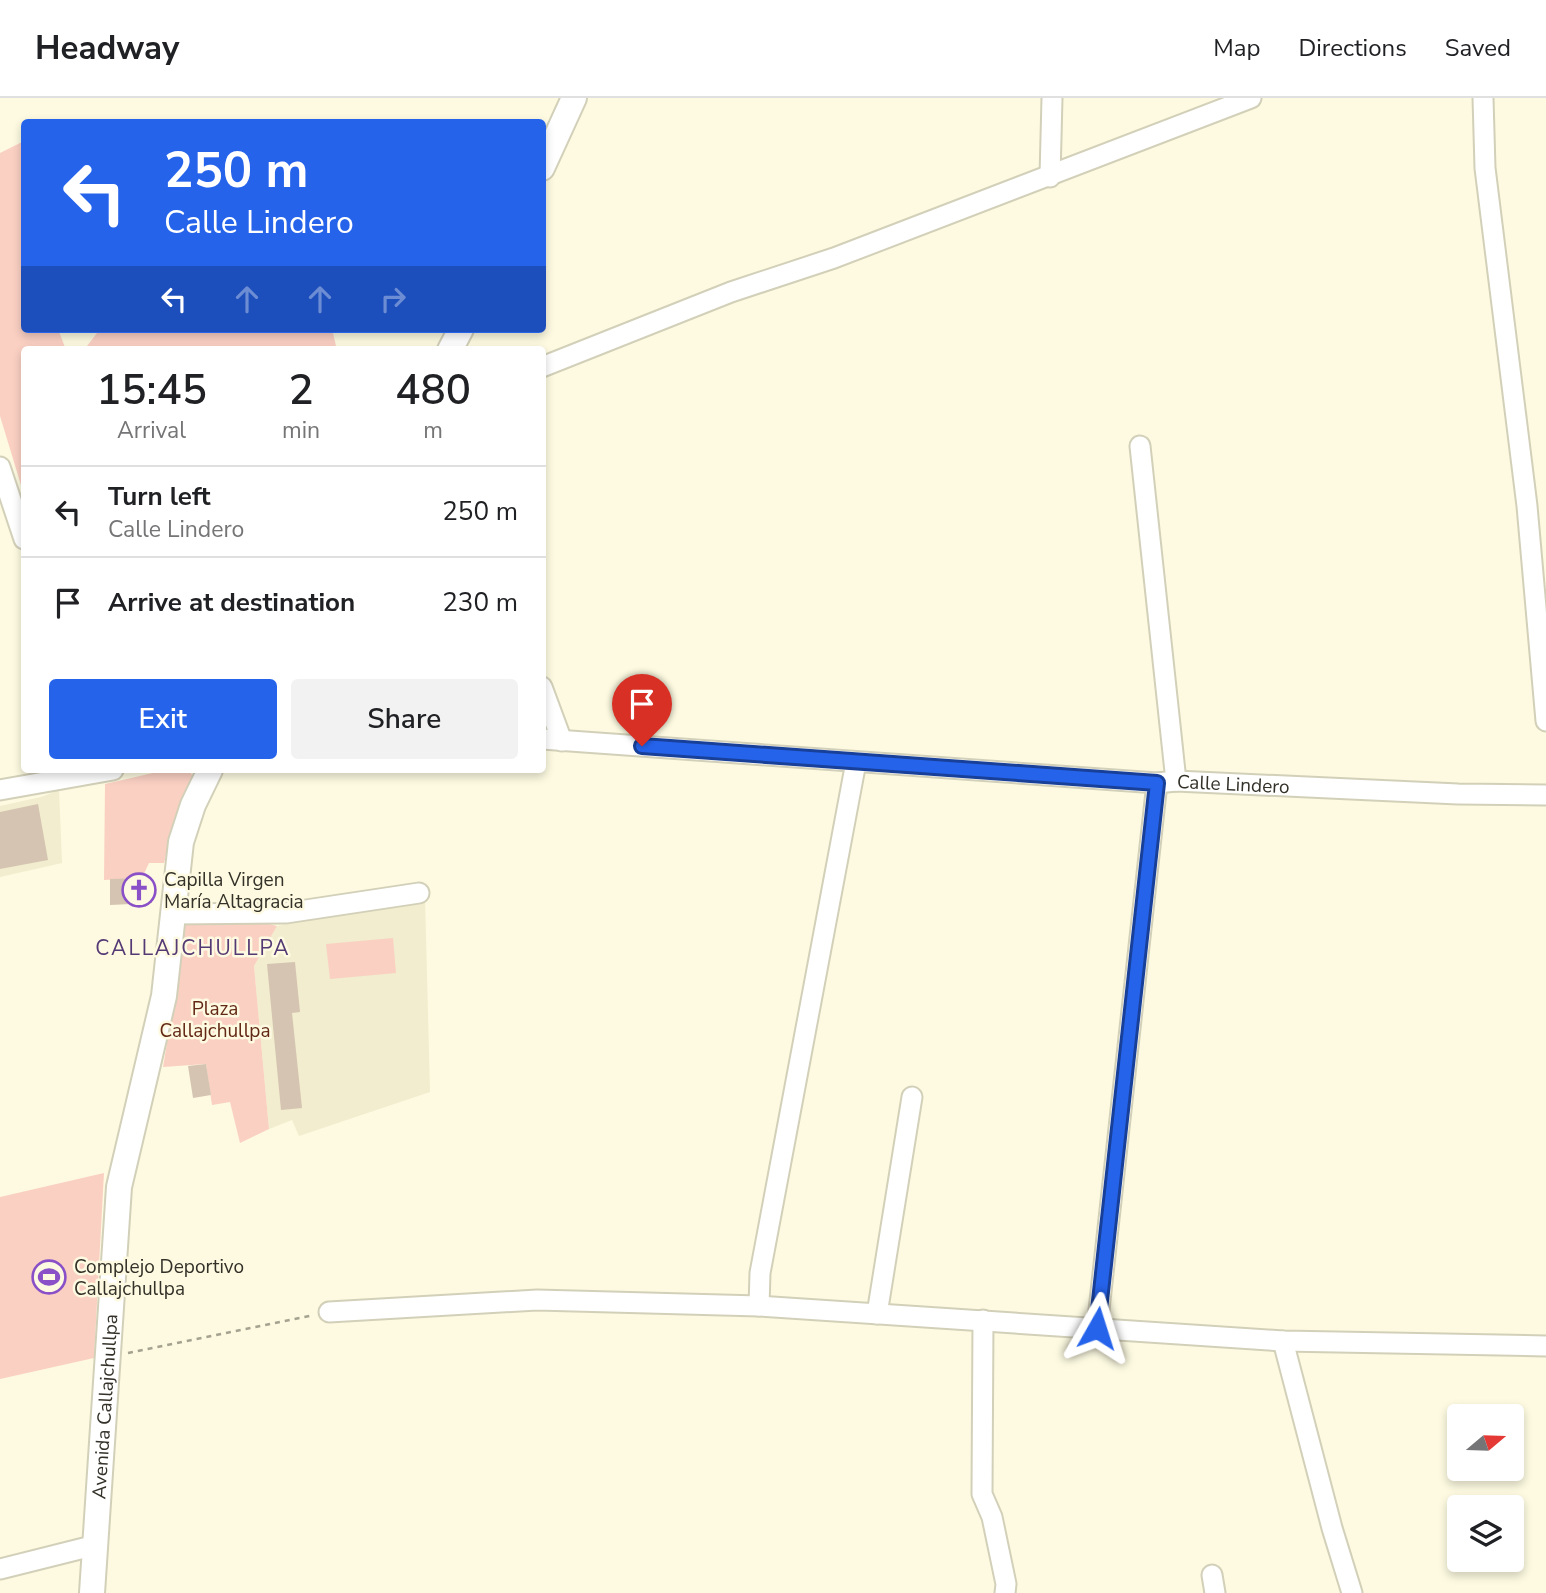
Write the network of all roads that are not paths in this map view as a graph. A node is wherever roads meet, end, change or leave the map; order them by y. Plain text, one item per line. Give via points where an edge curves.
1 (574, 98) edge
2 (1052, 98) edge
3 (1251, 98) edge
4 (1483, 98) edge
5 (546, 159) edge
6 (1050, 177) junction
7 (546, 365) edge
8 (1140, 446) dead end
9 (0, 467) edge
10 (21, 530) edge
11 (546, 708) edge
12 (1546, 721) edge
13 (552, 740) edge
14 (856, 762) junction
15 (96, 773) edge
16 (209, 773) edge
17 (1166, 782) junction
18 (0, 790) edge
19 (1546, 794) edge
20 (419, 893) dead end
21 (172, 914) junction
22 (912, 1097) dead end
23 (758, 1306) junction
24 (328, 1312) road end
25 (877, 1314) junction
26 (983, 1320) junction
27 (1097, 1328) junction
28 (1283, 1341) junction
29 (1546, 1346) edge
30 (96, 1545) junction
31 (0, 1569) edge
32 (92, 1593) edge
33 (1005, 1593) edge
34 (1352, 1593) edge

1 - 5 main road
2 - 6 street
3 - 6 street
4 - 12 street via 1485,168 1527,506
6 - 7 street via 731,292
8 - 17 street
9 - 10 street
11 - 13 street
13 - 14 street, Calle Lindero
14 - 17 street, Calle Lindero
14 - 23 street via 760,1273
15 - 18 street
16 - 21 main road, Avenida Callajchullpa via 181,842
17 - 19 street, Calle Lindero
17 - 27 street
20 - 21 street via 286,913
21 - 30 main road, Avenida Callajchullpa via 164,996 119,1187
22 - 25 street
23 - 24 street via 537,1300
23 - 25 street
25 - 26 street
26 - 27 street
26 - 33 street via 982,1494 992,1517
27 - 28 street
28 - 29 street
28 - 34 street
30 - 31 street
30 - 32 main road, Avenida Callajchullpa

